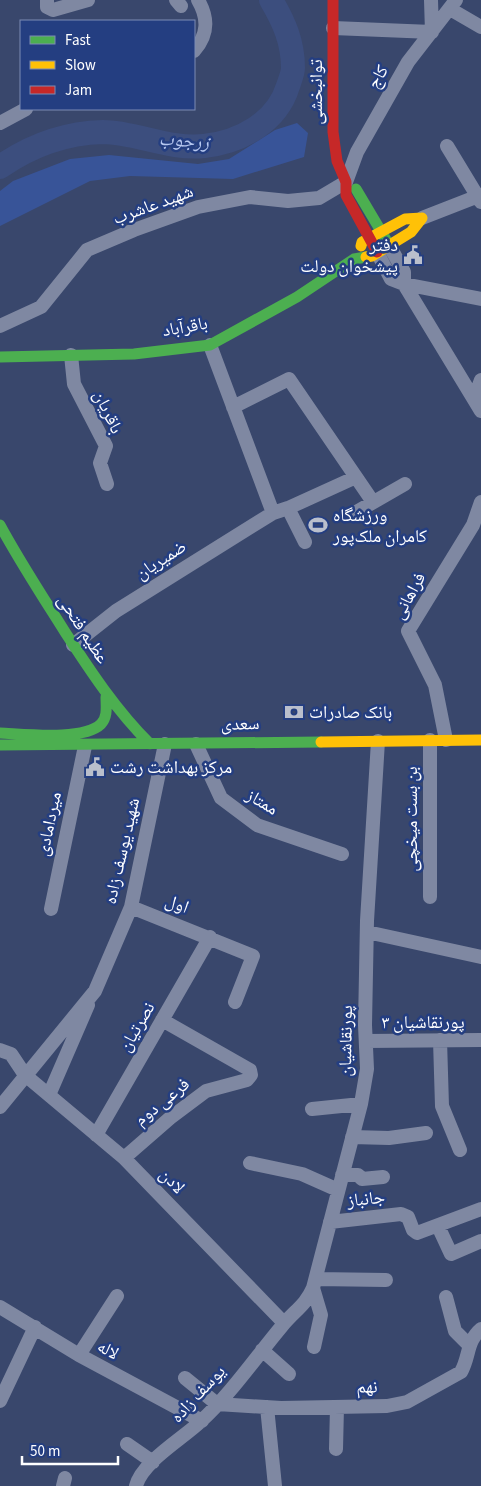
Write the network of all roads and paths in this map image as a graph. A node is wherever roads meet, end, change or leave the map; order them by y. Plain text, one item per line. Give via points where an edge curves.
1 (47, 0) edge
2 (88, 0) edge
3 (198, 0) edge
4 (333, 0) edge
5 (431, 0) edge
6 (453, 5) edge
7 (481, 27) edge
8 (333, 28) junction
9 (432, 32) junction
10 (195, 50) edge
11 (24, 110) edge
12 (0, 123) edge
13 (446, 146) dead end
14 (346, 182) junction
15 (480, 198) edge
16 (422, 218) junction
17 (383, 231) junction
18 (370, 238) junction
19 (383, 249) junction
20 (354, 259) junction
21 (404, 284) junction
22 (481, 299) edge
23 (0, 326) edge
24 (210, 345) junction
25 (71, 356) junction
26 (0, 358) edge
27 (481, 380) edge
28 (477, 405) edge
29 (233, 407) junction
30 (354, 478) junction
31 (107, 484) dead end
32 (405, 484) dead end
33 (373, 502) junction
34 (481, 502) edge
35 (288, 508) junction
36 (273, 513) junction
37 (351, 515) dead end
38 (0, 524) edge
39 (305, 542) dead end
40 (73, 645) junction
41 (106, 697) junction
42 (0, 733) edge
43 (430, 740) junction
44 (446, 740) junction
45 (481, 740) edge
46 (378, 741) junction
47 (150, 744) junction
48 (165, 744) junction
49 (196, 744) junction
50 (0, 745) edge
51 (84, 746) junction
52 (342, 854) dead end
53 (430, 897) dead end
54 (131, 907) junction
55 (51, 909) dead end
56 (367, 932) junction
57 (210, 937) junction
58 (481, 957) edge
59 (95, 991) junction
60 (235, 1002) dead end
61 (162, 1020) junction
62 (366, 1040) junction
63 (440, 1040) junction
64 (481, 1040) edge
65 (0, 1050) edge
66 (25, 1075) junction
67 (49, 1095) junction
68 (361, 1104) junction
69 (0, 1107) edge
70 (312, 1109) dead end
71 (426, 1133) dead end
72 (96, 1135) junction
73 (352, 1137) junction
74 (460, 1150) dead end
75 (124, 1158) junction
76 (250, 1163) dead end
77 (342, 1175) junction
78 (383, 1177) dead end
79 (338, 1190) junction
80 (481, 1209) edge
81 (330, 1222) junction
82 (438, 1226) junction
83 (481, 1241) edge
84 (386, 1280) dead end
85 (315, 1284) junction
86 (117, 1296) dead end
87 (446, 1296) dead end
88 (0, 1307) edge
89 (284, 1323) junction
90 (35, 1326) junction
91 (481, 1329) edge
92 (469, 1345) junction
93 (314, 1347) dead end
94 (262, 1350) junction
95 (79, 1355) junction
96 (290, 1374) dead end
97 (185, 1378) dead end
98 (0, 1401) edge
99 (217, 1404) junction
100 (268, 1407) junction
101 (337, 1407) junction
102 (202, 1422) junction
103 (128, 1444) dead end
104 (336, 1449) dead end
105 (153, 1462) junction
106 (136, 1486) edge
107 (275, 1486) edge

1 - 2 street via 47,7 54,10
3 - 10 street via 206,25 203,40
4 - 8 main road, توانبخشی
5 - 9 street
6 - 7 street
6 - 9 street, کاج
8 - 9 street
8 - 14 main road, توانبخشی via 333,132 337,161
9 - 14 street, کاج via 408,62 357,152
11 - 12 street
13 - 15 street
14 - 17 main road, توانبخشی via 358,190
14 - 18 main road, توانبخشی via 346,195
14 - 23 street, شهید عاشرب via 318,198 288,201 250,197 198,207 134,230 87,250 41,307
15 - 16 street, باقرآباد
16 - 17 main road, باقرآباد via 405,219
16 - 19 main road, باقرآباد via 411,232
17 - 18 main road, باقرآباد
17 - 19 main road, توانبخشی
18 - 19 main road, توانبخشی
18 - 20 main road, باقرآباد via 362,242
19 - 20 main road, باقرآباد
19 - 21 street via 404,272
20 - 24 main road, باقرآباد via 297,297
21 - 22 street
21 - 28 street
24 - 25 main road, باقرآباد via 134,354
24 - 29 street
25 - 26 main road, باقرآباد
25 - 31 street, باقریان via 74,384 106,446 100,463
27 - 28 street
29 - 30 street via 289,379
29 - 36 street
30 - 33 street
30 - 35 street, ضمیریان
32 - 33 street
33 - 37 street
34 - 44 street, فراهانی via 473,525 408,631 435,686
35 - 36 street, ضمیریان
35 - 39 street
36 - 40 street, ضمیریان via 116,611
38 - 40 main road, عظیم فتحی via 23,567
40 - 41 main road, عظیم فتحی
41 - 42 main road via 104,722 87,732
41 - 47 main road, عظیم فتحی
43 - 44 main road, سعدی
43 - 46 main road, سعدی
43 - 53 street, بن بست میخچی
44 - 45 main road, سعدی
46 - 49 main road, سعدی
46 - 56 street, پورنقاشیان
47 - 48 main road, سعدی
47 - 51 main road, سعدی
48 - 49 main road, سعدی
48 - 54 street, شهید یوسف زاده
49 - 52 street, ممتاز via 220,798 257,825
50 - 51 main road, سعدی
51 - 55 street, میردامادی
54 - 57 street, اول
54 - 59 street, شهید یوسف زاده
56 - 58 street
56 - 62 street, پورنقاشیان
57 - 60 street, اول via 253,956
57 - 61 street, نصرتیان
59 - 66 street, شهید یوسف زاده
59 - 67 street
61 - 72 street, نصرتیان
61 - 75 street, فرعی دوم via 250,1070 251,1075 247,1080 206,1091
62 - 63 street, پورنقاشیان ۳
62 - 68 street, پورنقاشیان via 367,1069
63 - 64 street, پورنقاشیان ۳
63 - 74 street via 442,1106
65 - 66 street, لادن via 11,1054
66 - 67 street, لادن
66 - 69 street, شهید یوسف زاده
67 - 72 street, لادن
68 - 70 street
68 - 73 street, پورنقاشیان
71 - 73 street via 389,1138
72 - 75 street, لادن
73 - 77 street, پورنقاشیان
75 - 89 street, لادن
76 - 79 street via 302,1174
77 - 78 street via 358,1175 362,1179
77 - 79 street, پورنقاشیان
79 - 81 street, پورنقاشیان
80 - 82 street, جانباز
81 - 82 street, جانباز via 401,1214 408,1217 417,1233
81 - 85 street, پورنقاشیان
82 - 83 street via 451,1254
84 - 85 street
85 - 89 street, پورنقاشیان via 308,1301
85 - 93 street via 321,1315
86 - 95 street
87 - 92 street via 454,1330
88 - 90 street, لاله
89 - 94 street, یوسف زاده
90 - 95 street, لاله
90 - 98 street
91 - 92 street, نهم
92 - 101 street, نهم via 461,1372 407,1402 387,1406
94 - 96 street
94 - 99 street, یوسف زاده
95 - 102 street, لاله
97 - 99 street
99 - 100 street, نهم
99 - 102 street, یوسف زاده
100 - 101 street, نهم
100 - 107 street
101 - 104 street
102 - 105 street, یوسف زاده
103 - 105 street
105 - 106 street, یوسف زاده

